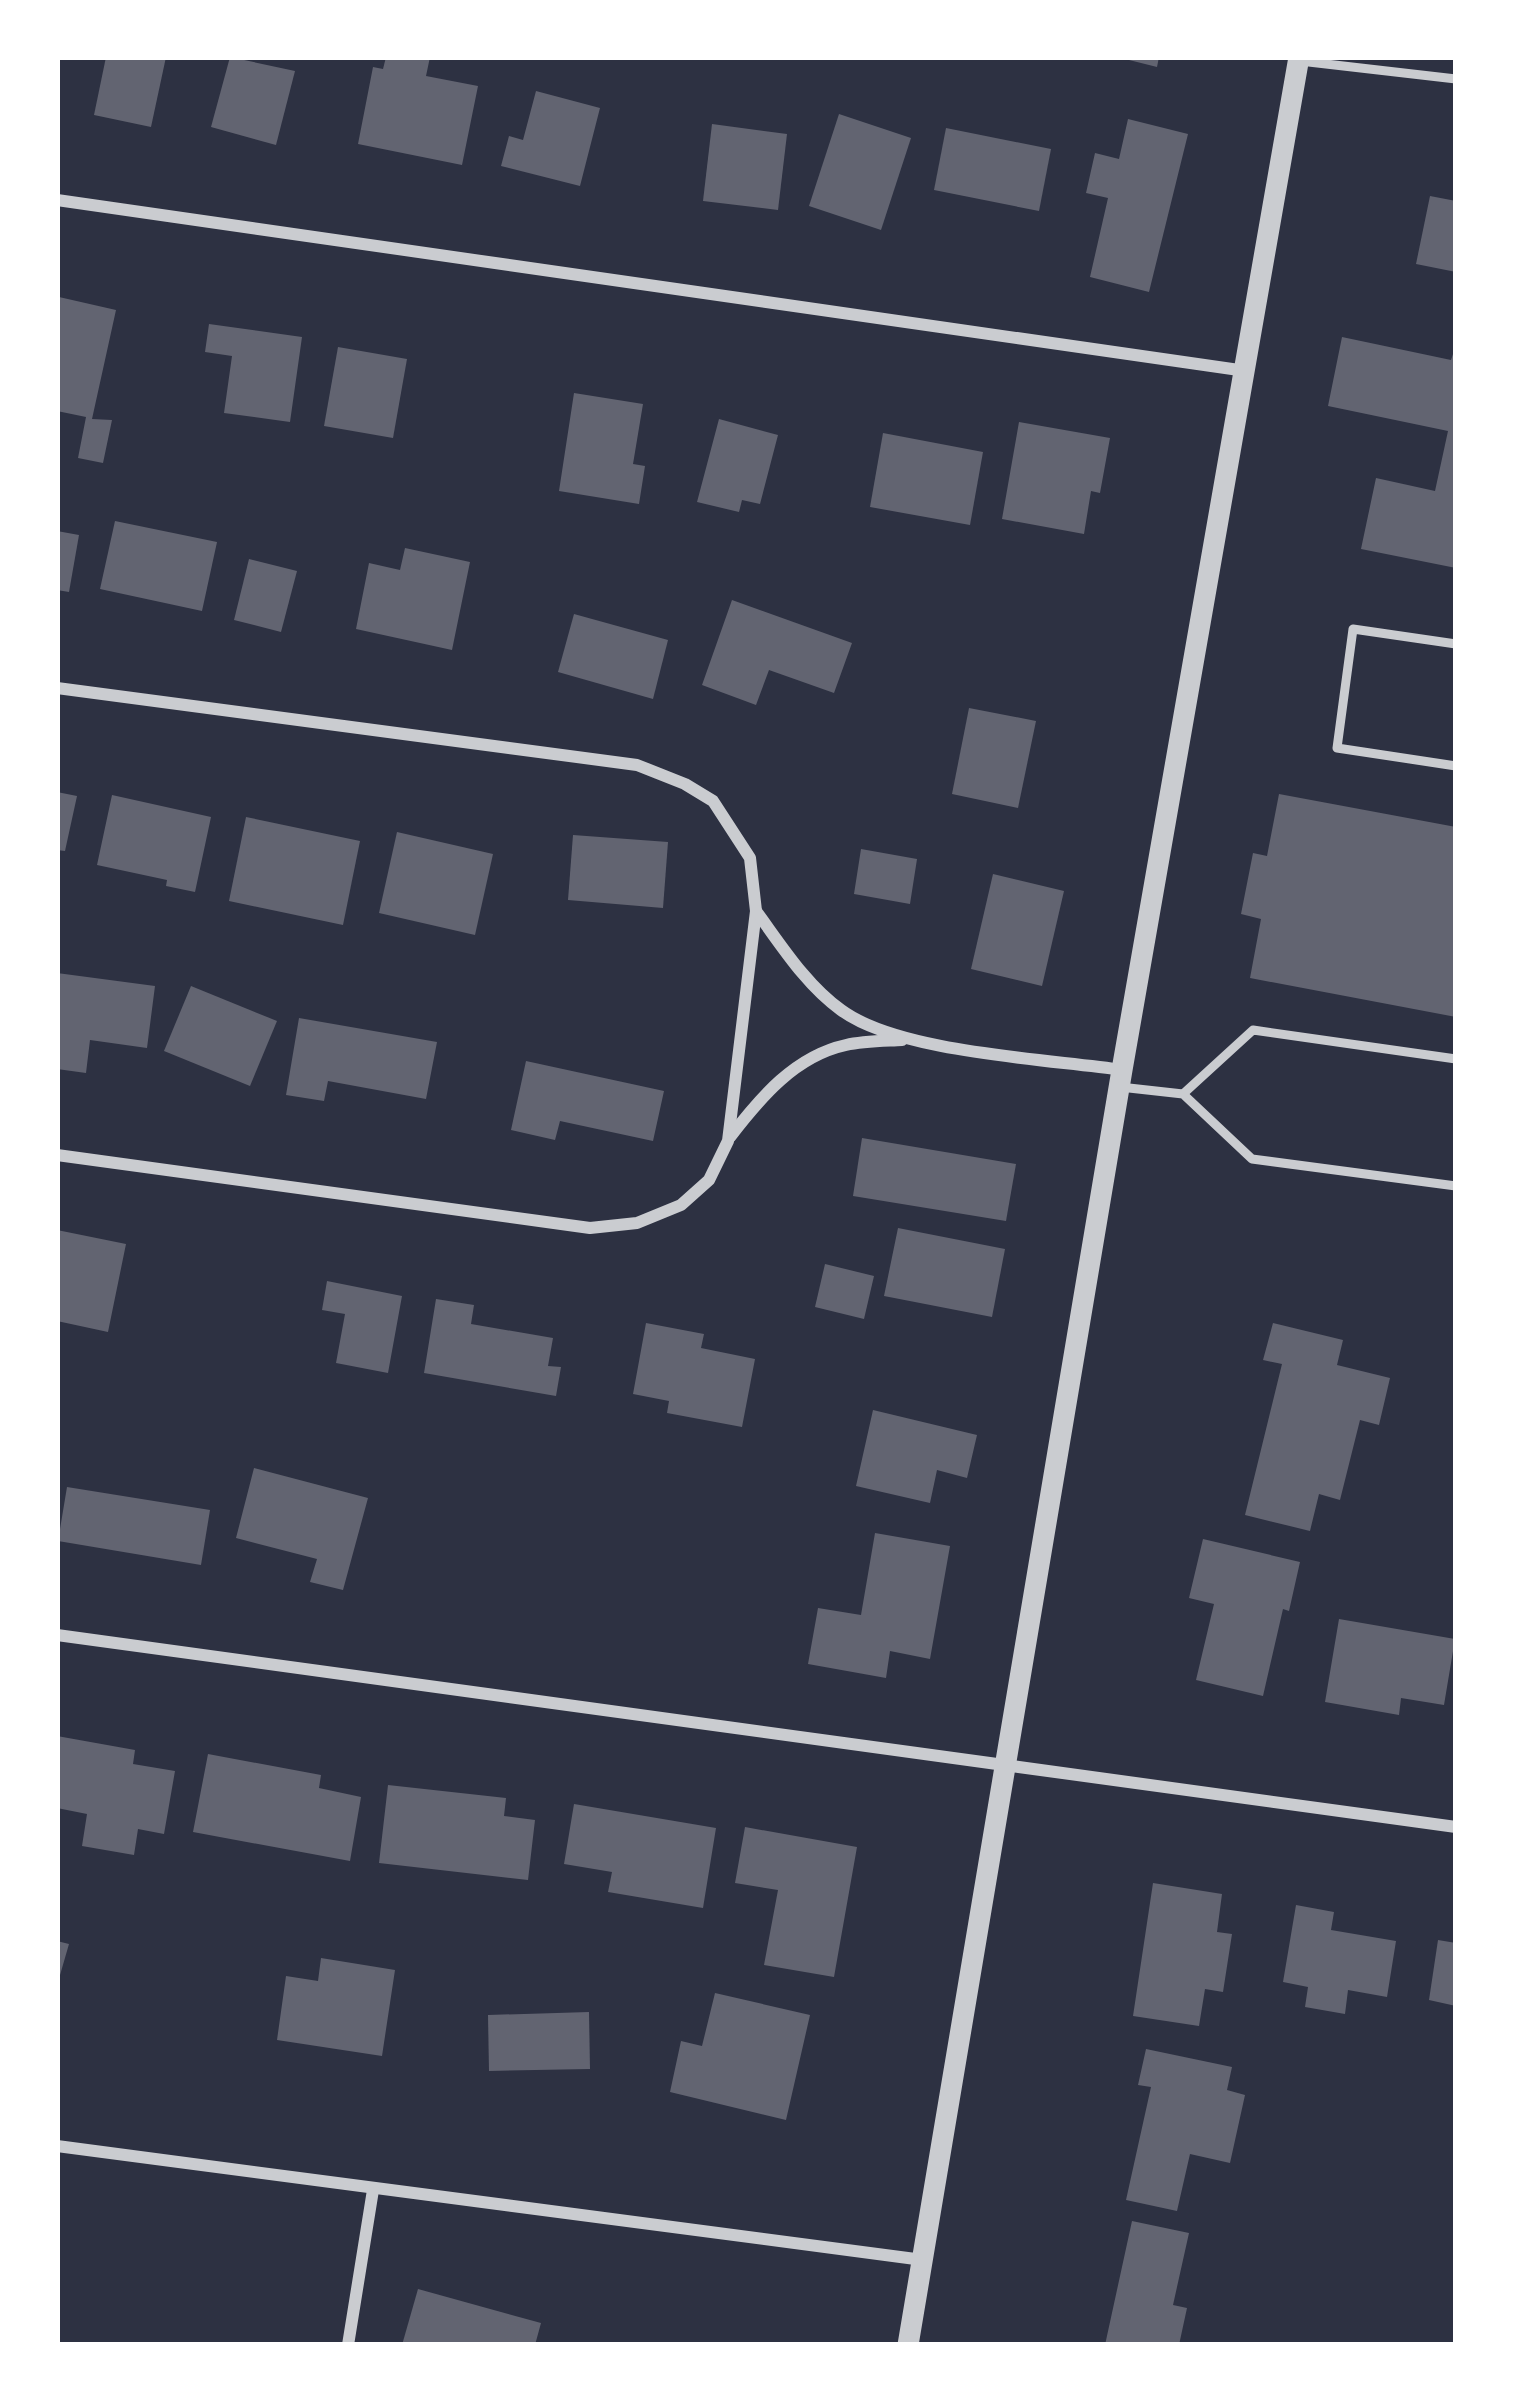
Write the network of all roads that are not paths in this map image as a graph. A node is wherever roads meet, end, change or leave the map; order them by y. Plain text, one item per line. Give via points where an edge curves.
1 (1299, 59) edge
2 (1456, 79) edge
3 (57, 200) edge
4 (1247, 371) junction
5 (1456, 644) edge
6 (57, 688) edge
7 (1456, 766) edge
8 (756, 911) junction
9 (903, 1040) junction
10 (1456, 1059) edge
11 (1121, 1078) junction
12 (1184, 1094) junction
13 (728, 1141) junction
14 (57, 1155) edge
15 (1456, 1186) edge
16 (57, 1636) edge
17 (1005, 1767) junction
18 (1456, 1827) edge
19 (57, 2146) edge
20 (373, 2190) junction
21 (922, 2260) junction
22 (348, 2345) edge
23 (908, 2345) edge

1 - 2 lane
1 - 4 street
3 - 4 street
4 - 11 street
5 - 7 lane via 1353,629 1336,748
6 - 8 street via 637,765 713,801 750,858
8 - 9 street via 842,1011
8 - 13 street
9 - 11 street
9 - 13 street via 843,1045 801,1065 764,1093
10 - 12 lane via 1253,1030
11 - 12 lane
11 - 17 street
12 - 15 lane via 1252,1159
13 - 14 street via 709,1180 681,1205 637,1223 590,1228
16 - 17 street
17 - 18 street
17 - 21 street
19 - 20 street
20 - 21 street
20 - 22 street
21 - 23 street

